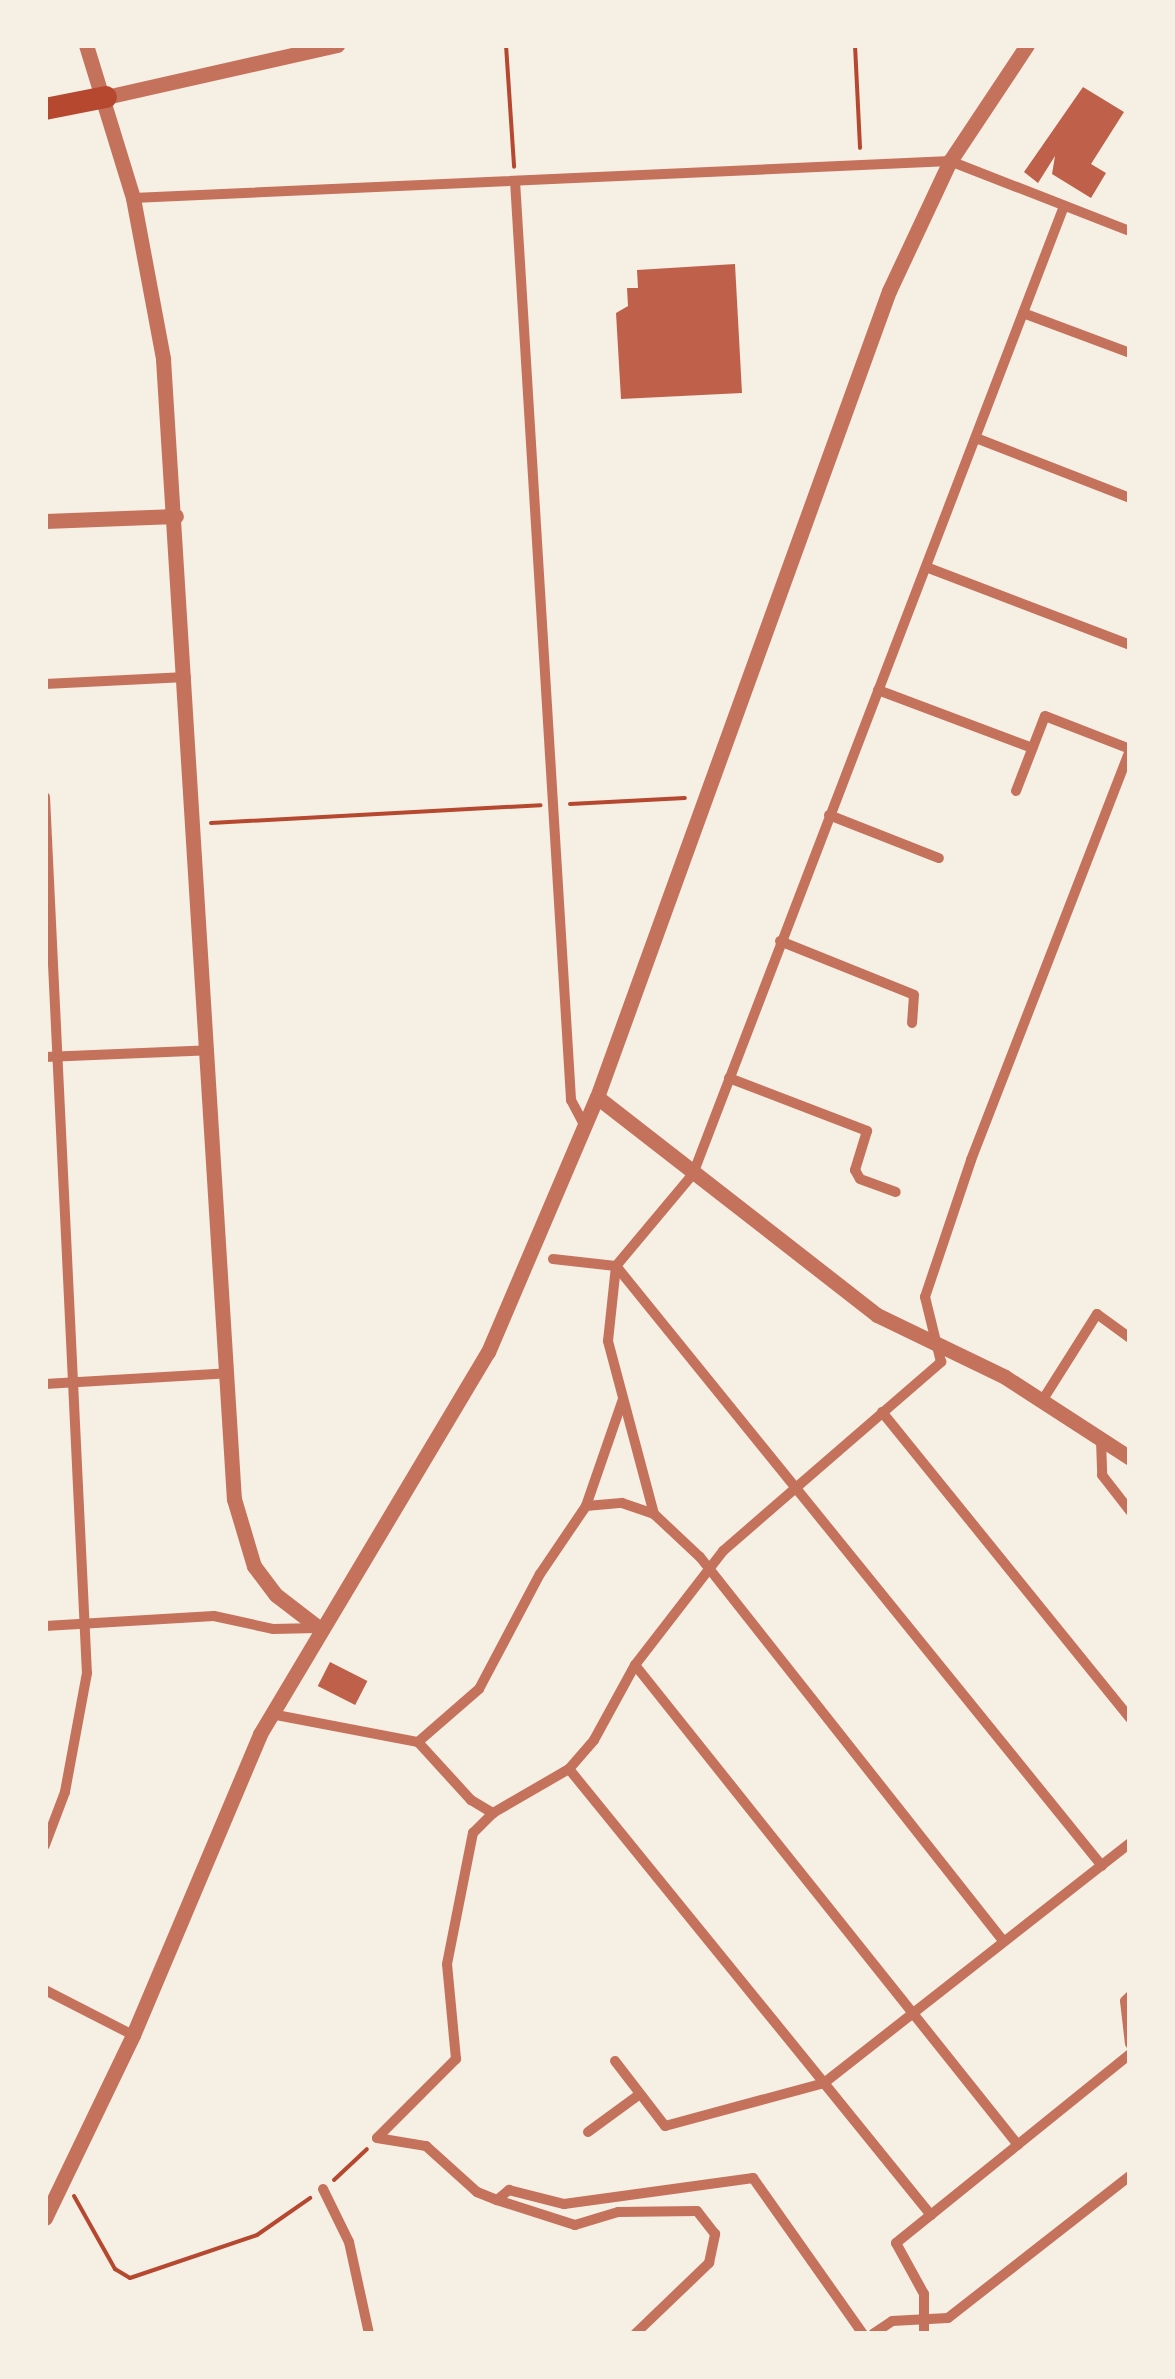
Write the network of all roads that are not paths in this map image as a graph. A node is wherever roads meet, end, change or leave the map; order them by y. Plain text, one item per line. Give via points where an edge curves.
1 (86, 45) edge
2 (337, 45) edge
3 (1027, 45) edge
4 (106, 98) junction
5 (45, 110) edge
6 (950, 161) junction
7 (515, 181) junction
8 (133, 198) junction
9 (1064, 206) junction
10 (1129, 228) edge
11 (1024, 314) junction
12 (1130, 353) edge
13 (976, 438) junction
14 (1130, 498) edge
15 (176, 516) junction
16 (45, 521) edge
17 (926, 567) junction
18 (1130, 645) edge
19 (186, 677) junction
20 (45, 684) edge
21 (878, 690) junction
22 (1032, 748) junction
23 (1130, 750) edge
24 (1127, 768) edge
25 (1016, 791) dead end
26 (45, 797) edge
27 (829, 816) junction
28 (939, 858) dead end
29 (780, 941) junction
30 (912, 1023) dead end
31 (211, 1050) junction
32 (51, 1056) edge
33 (729, 1078) junction
34 (597, 1097) junction
35 (584, 1124) junction
36 (693, 1174) junction
37 (896, 1192) dead end
38 (553, 1259) dead end
39 (616, 1266) junction
40 (1130, 1338) edge
41 (941, 1344) junction
42 (228, 1373) junction
43 (72, 1383) junction
44 (45, 1384) edge
45 (624, 1398) junction
46 (1042, 1401) junction
47 (882, 1412) junction
48 (1102, 1440) junction
49 (1130, 1458) edge
50 (794, 1489) junction
51 (586, 1506) junction
52 (1130, 1511) edge
53 (654, 1514) junction
54 (709, 1568) junction
55 (87, 1624) junction
56 (45, 1626) edge
57 (319, 1628) junction
58 (635, 1665) junction
59 (271, 1714) junction
60 (1130, 1718) edge
61 (418, 1742) junction
62 (569, 1769) junction
63 (492, 1813) junction
64 (1130, 1844) edge
65 (45, 1846) edge
66 (1102, 1866) junction
67 (1002, 1938) junction
68 (45, 1990) edge
69 (1130, 1996) edge
70 (910, 2013) junction
71 (134, 2035) junction
72 (1130, 2044) edge
73 (1130, 2054) edge
74 (615, 2060) dead end
75 (824, 2083) junction
76 (640, 2094) junction
77 (588, 2132) dead end
78 (1018, 2144) junction
79 (1130, 2176) edge
80 (323, 2190) road end
81 (497, 2200) junction
82 (930, 2215) junction
83 (45, 2218) edge
84 (924, 2319) junction
85 (369, 2334) edge
86 (635, 2334) edge
87 (863, 2334) edge
88 (873, 2334) edge
89 (924, 2334) edge

1 - 4 street
2 - 4 street
3 - 6 street
4 - 5 highway
4 - 8 street
6 - 7 street
6 - 9 street
6 - 34 street via 888,292
7 - 8 street
7 - 35 street via 570,1100
8 - 15 street via 163,359
9 - 10 street
9 - 11 street
11 - 12 street
11 - 13 street
13 - 14 street
13 - 17 street
15 - 16 street
15 - 19 street
17 - 18 street
17 - 21 street
19 - 20 street
19 - 31 street
21 - 22 street
21 - 27 street
22 - 23 street via 1045,716
22 - 25 street
23 - 24 street
24 - 41 street via 970,1160 924,1297
26 - 32 street
27 - 28 street
27 - 29 street
29 - 30 street via 914,994
29 - 33 street
31 - 32 street
31 - 42 street
32 - 43 street
33 - 36 street
33 - 37 street via 867,1131 855,1170 860,1179
34 - 35 street
34 - 36 street
35 - 57 street via 488,1352
36 - 39 street
36 - 41 street via 877,1315
38 - 39 street
39 - 45 street via 608,1341
39 - 50 street
40 - 46 street via 1097,1314
41 - 46 street
41 - 47 street via 941,1362
42 - 43 street
42 - 57 street via 234,1498 243,1539 276,1595
43 - 44 street
43 - 55 street
45 - 51 street
45 - 53 street
46 - 48 street
47 - 50 street
47 - 60 street
48 - 49 street
48 - 52 street via 1102,1475
50 - 54 street
50 - 66 street
51 - 53 street via 611,1502
51 - 61 street via 540,1574 479,1689
53 - 54 street
54 - 58 street
54 - 67 street
55 - 56 street
55 - 57 street via 214,1616 273,1629
55 - 65 street via 80,1733
57 - 59 street
58 - 62 street via 594,1740
58 - 70 street
59 - 61 street
59 - 71 street
61 - 63 street via 470,1800
62 - 63 street
62 - 75 street
63 - 81 street via 473,1833 458,1888 447,1964 456,2059 377,2138 426,2146 477,2192
64 - 66 street
66 - 67 street via 1014,1938
67 - 70 street
68 - 71 street
69 - 72 street
70 - 75 street
70 - 78 street
71 - 83 street
73 - 78 street
74 - 76 street
75 - 76 street via 666,2126
75 - 82 street
76 - 77 street
78 - 82 street
79 - 84 street via 948,2318
80 - 85 street via 349,2242
81 - 86 street via 576,2226 618,2212 697,2211 715,2234 709,2263
81 - 87 street via 509,2190 564,2204 753,2178
82 - 84 street via 896,2243 924,2294
84 - 88 street via 892,2320
84 - 89 street

